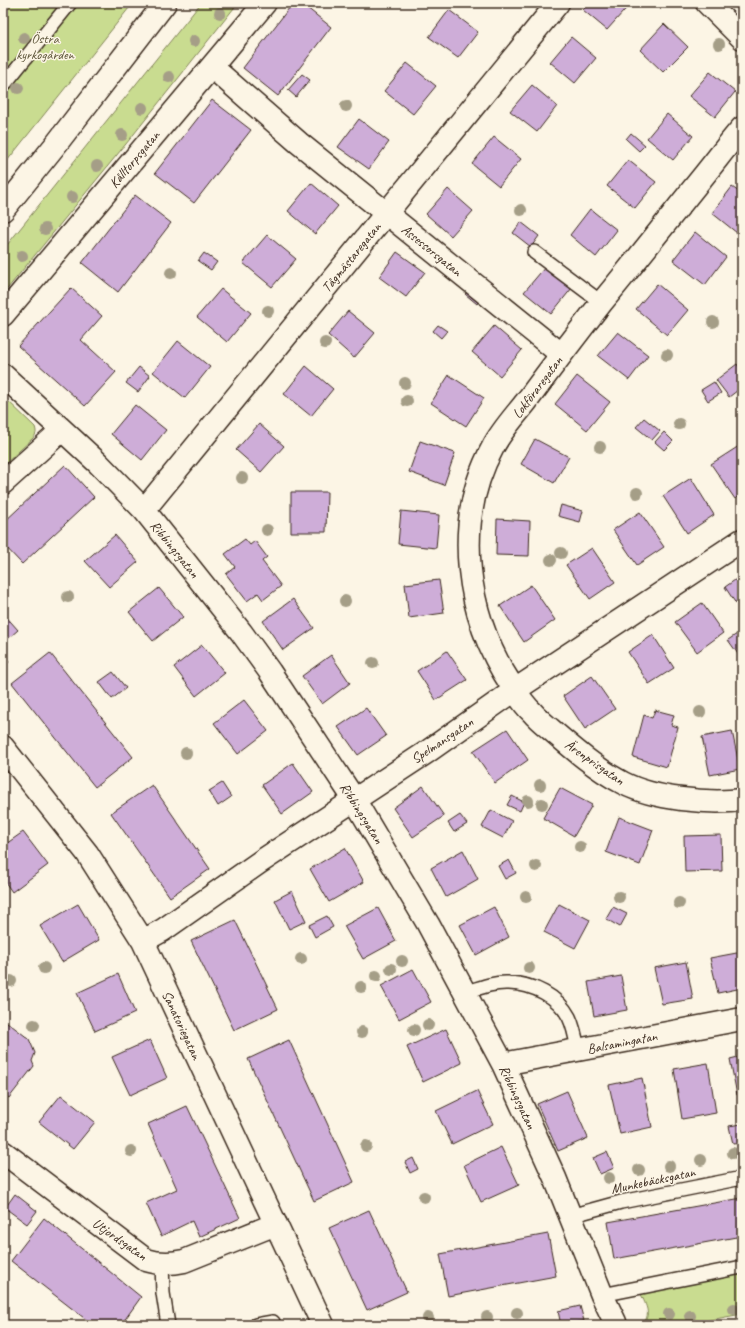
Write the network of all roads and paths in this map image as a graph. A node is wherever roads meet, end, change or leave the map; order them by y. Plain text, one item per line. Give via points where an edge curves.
1 (70, 3) edge
2 (166, 3) edge
3 (265, 3) edge
4 (558, 3) edge
5 (707, 3) edge
6 (742, 38) edge
7 (212, 67) junction
8 (3, 86) edge
9 (742, 128) edge
10 (3, 210) edge
11 (387, 213) junction
12 (534, 252) dead end
13 (602, 303) junction
14 (3, 315) edge
15 (561, 354) junction
16 (3, 375) edge
17 (62, 430) junction
18 (3, 483) edge
19 (144, 510) junction
20 (742, 540) edge
21 (515, 690) junction
22 (3, 747) edge
23 (354, 799) junction
24 (742, 800) edge
25 (143, 941) junction
26 (464, 993) junction
27 (742, 1019) edge
28 (578, 1050) junction
29 (503, 1064) junction
30 (3, 1152) edge
31 (742, 1178) edge
32 (570, 1216) junction
33 (276, 1224) junction
34 (162, 1263) junction
35 (742, 1267) edge
36 (602, 1295) junction
37 (273, 1322) dead end
38 (615, 1322) dead end
39 (168, 1325) edge
40 (256, 1325) edge
41 (323, 1325) edge

1 - 8 lane
2 - 10 street
3 - 7 street, Kålltorpsgatan
4 - 11 street, Tågmästaregatan
5 - 6 street
7 - 11 street, Assessorsgatan via 299,143
7 - 14 street, Kålltorpsgatan
9 - 13 street, Lokföraregatan
11 - 15 street, Assessorsgatan
11 - 19 street, Tågmästaregatan
12 - 13 lane
13 - 15 street, Lokföraregatan
15 - 21 street, Lokföraregatan via 493,446 474,496 469,529 470,571 474,597 491,649
16 - 17 street, Ribbingsgatan
17 - 18 street
17 - 19 street, Ribbingsgatan
19 - 23 street, Ribbingsgatan via 242,632
20 - 21 street, Spelmansgatan
21 - 23 street, Spelmansgatan via 427,752
21 - 24 street, Ärenprisgatan via 530,711 580,755 625,785 648,793 680,799 727,802
22 - 25 street, Sanatoriegatan via 87,853
23 - 25 street, Spelmansgatan via 163,930
23 - 26 street, Ribbingsgatan via 428,924
25 - 33 street, Sanatoriegatan
26 - 28 lane via 484,986 509,983 522,984 545,993 559,1004 570,1018
26 - 29 street, Ribbingsgatan
27 - 28 street, Balsamingatan
28 - 29 street, Balsamingatan
29 - 32 street, Ribbingsgatan
30 - 34 street, Utjordsgatan via 146,1260
31 - 32 lane, Munkebäcksgatan via 621,1202
32 - 36 street, Ribbingsgatan
33 - 34 street, Utjordsgatan via 184,1261
33 - 41 street, Sanatoriegatan
34 - 39 lane
35 - 36 lane
36 - 38 street, Ribbingsgatan
37 - 40 lane

